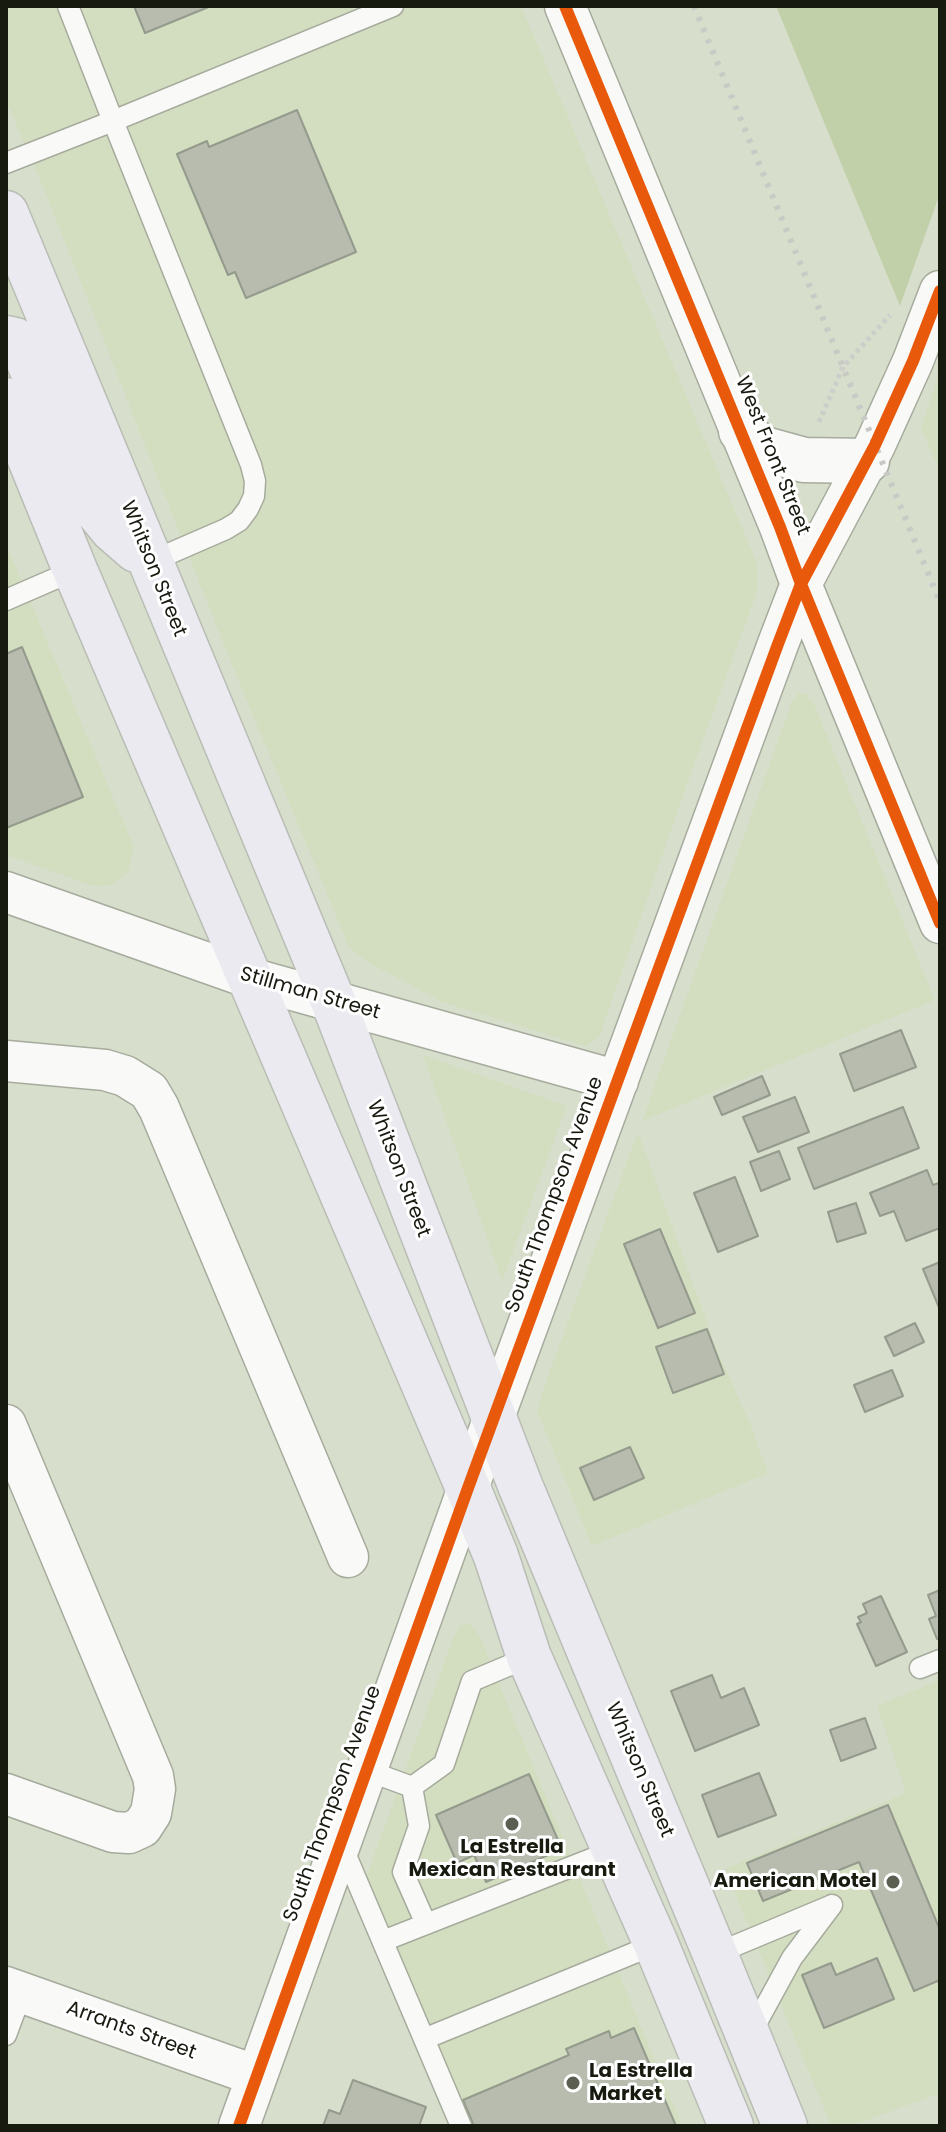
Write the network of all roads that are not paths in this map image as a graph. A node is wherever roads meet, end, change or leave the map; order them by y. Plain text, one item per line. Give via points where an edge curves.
1 (68, 6) edge
2 (393, 6) edge
3 (565, 6) edge
4 (113, 121) junction
5 (6, 163) edge
6 (6, 213) edge
7 (940, 291) edge
8 (6, 338) edge
9 (6, 400) edge
10 (741, 431) junction
11 (867, 461) junction
12 (150, 562) junction
13 (75, 570) junction
14 (801, 584) junction
15 (6, 600) edge
16 (6, 892) edge
17 (940, 923) edge
18 (250, 978) junction
19 (333, 1001) junction
20 (6, 1061) edge
21 (618, 1081) junction
22 (494, 1417) junction
23 (6, 1425) edge
24 (468, 1488) junction
25 (348, 1557) dead end
26 (529, 1657) junction
27 (940, 1660) edge
28 (920, 1668) dead end
29 (366, 1770) junction
30 (412, 1787) junction
31 (6, 1794) edge
32 (341, 1842) junction
33 (614, 1850) junction
34 (426, 1924) junction
35 (383, 1941) junction
36 (656, 1944) junction
37 (715, 1954) junction
38 (14, 1990) edge
39 (6, 2035) edge
40 (749, 2037) junction
41 (424, 2039) junction
42 (257, 2076) junction
43 (239, 2126) edge
44 (461, 2126) edge
45 (731, 2126) edge
46 (785, 2126) edge

1 - 4 lane
2 - 4 lane
3 - 10 street, West Front Street
4 - 5 lane
4 - 12 lane via 255,481 254,496 239,521
6 - 12 main road, Whitson Street
7 - 11 street, South Thompson Avenue
8 - 12 main road via 24,351 86,497
9 - 13 main road
10 - 11 street via 764,449 804,460
10 - 14 street, West Front Street
11 - 14 street, South Thompson Avenue
12 - 19 main road, Whitson Street
13 - 15 lane
13 - 18 main road
14 - 17 street, West Front Street
14 - 21 street, South Thompson Avenue
16 - 18 street, Stillman Street
18 - 19 street, Stillman Street
18 - 24 main road
19 - 21 street, Stillman Street
19 - 22 main road, Whitson Street
20 - 25 street via 105,1070 149,1091
21 - 22 street, South Thompson Avenue
22 - 24 street, South Thompson Avenue
22 - 37 main road, Whitson Street
23 - 31 street via 155,1789 151,1813 142,1827 129,1833
24 - 26 main road
24 - 29 street, South Thompson Avenue
26 - 30 lane via 472,1681 444,1764
26 - 33 main road
27 - 28 lane
29 - 30 lane
29 - 32 street, South Thompson Avenue
30 - 34 lane via 419,1826 403,1872
32 - 35 lane
32 - 42 street, South Thompson Avenue
33 - 34 lane
33 - 36 main road
34 - 35 lane
35 - 41 lane
36 - 41 lane
36 - 45 main road
37 - 40 main road, Whitson Street
37 - 40 lane via 835,1904 792,1958
38 - 39 lane
38 - 42 street, Arrants Street
40 - 46 main road, Whitson Street
41 - 44 lane
42 - 43 street, South Thompson Avenue

